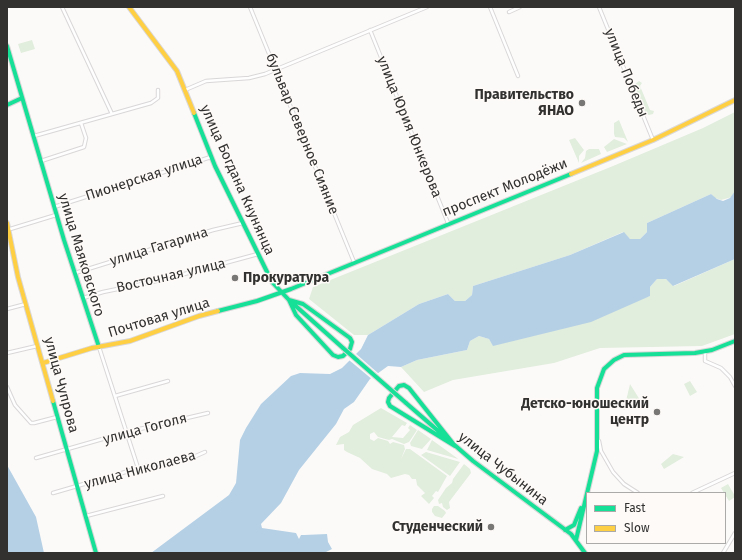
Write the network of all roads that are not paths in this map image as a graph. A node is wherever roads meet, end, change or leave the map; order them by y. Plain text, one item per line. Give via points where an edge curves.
1 (62, 7) edge
2 (129, 7) edge
3 (250, 7) edge
4 (427, 7) edge
5 (490, 7) edge
6 (520, 7) edge
7 (599, 7) edge
8 (509, 12) dead end
9 (370, 30) junction
10 (7, 46) edge
11 (276, 70) junction
12 (518, 76) dead end
13 (158, 90) dead end
14 (185, 90) junction
15 (22, 98) junction
16 (735, 100) edge
17 (7, 105) edge
18 (112, 114) junction
19 (81, 123) junction
20 (34, 136) junction
21 (653, 140) junction
22 (211, 157) junction
23 (41, 161) junction
24 (54, 207) junction
25 (56, 214) junction
26 (7, 223) edge
27 (243, 223) junction
28 (448, 223) junction
29 (8, 230) edge
30 (258, 254) junction
31 (354, 262) junction
32 (75, 274) junction
33 (281, 292) junction
34 (83, 298) junction
35 (289, 300) junction
36 (26, 304) junction
37 (7, 309) edge
38 (735, 340) edge
39 (38, 346) junction
40 (99, 347) junction
41 (343, 348) joint
42 (705, 352) junction
43 (7, 353) edge
44 (43, 363) junction
45 (168, 381) dead end
46 (735, 386) edge
47 (7, 387) edge
48 (115, 396) junction
49 (208, 413) dead end
50 (58, 416) junction
51 (127, 432) junction
52 (598, 435) junction
53 (455, 446) junction
54 (67, 450) junction
55 (205, 452) dead end
56 (36, 458) dead end
57 (138, 468) junction
58 (734, 475) edge
59 (77, 486) junction
60 (587, 492) edge
61 (636, 492) edge
62 (694, 492) edge
63 (53, 493) dead end
64 (586, 495) joint
65 (162, 496) dead end
66 (85, 516) junction
67 (565, 530) junction
68 (735, 533) edge
69 (576, 540) junction
70 (96, 553) edge
71 (585, 553) edge
72 (723, 553) edge

1 - 18 street
2 - 14 street, улица Богдана Кнунянца via 171,61
3 - 11 street, бульвар Северное Сияние
4 - 9 street
5 - 12 street
6 - 8 street
7 - 21 street, улица Победы
9 - 11 street
9 - 28 street, улица Юрия Юнкерова
10 - 15 street, улица Маяковского
11 - 14 street via 248,78 206,81
11 - 31 street, бульвар Северное Сияние
13 - 18 street via 158,98 151,103
14 - 22 street, улица Богдана Кнунянца
15 - 17 street
15 - 20 street, улица Маяковского
16 - 21 street, проспект Молодёжи
18 - 19 street
19 - 20 street
19 - 23 street via 86,138 84,146
20 - 23 street, улица Маяковского
21 - 28 street, проспект Молодёжи
22 - 24 street, Пионерская улица
22 - 27 street, улица Богдана Кнунянца
23 - 24 street, улица Маяковского
24 - 25 street, улица Маяковского
25 - 29 street
25 - 32 street, улица Маяковского
26 - 29 street, улица Чупрова
27 - 30 street, улица Богдана Кнунянца
27 - 32 street, улица Гагарина via 213,230
28 - 31 street, проспект Молодёжи
29 - 36 street, улица Чупрова
30 - 33 street, улица Богдана Кнунянца via 270,278
30 - 34 street, Восточная улица
31 - 33 street, проспект Молодёжи
32 - 34 street, улица Маяковского
33 - 35 street, улица Богдана Кнунянца
33 - 40 street, Почтовая улица via 199,316 130,341
34 - 40 street, улица Маяковского
35 - 35 street via 296,314 333,355 343,356 350,349 350,338 303,304
35 - 41 street, улица Богдана Кнунянца
36 - 37 street
36 - 39 street, улица Чупрова
38 - 42 street
39 - 43 street
39 - 44 street, улица Чупрова
40 - 44 street, Почтовая улица
40 - 48 street, улица Маяковского
41 - 53 street, улица Чубынина, bridge
42 - 46 street via 705,361 721,368
42 - 52 street via 631,354 611,362 602,373 597,388
44 - 50 street, улица Чупрова
45 - 48 street
47 - 50 street via 15,405 31,423
48 - 51 street, улица Маяковского
49 - 51 street, улица Гоголя
50 - 54 street, улица Чупрова
51 - 54 street, улица Гоголя
51 - 57 street, улица Маяковского
52 - 60 street via 596,457
52 - 61 street via 601,451 613,472
53 - 53 street via 409,388 399,386 389,398 391,407
53 - 67 street, улица Чубынина
54 - 56 street, улица Гоголя
54 - 59 street, улица Чупрова
55 - 57 street, улица Николаева via 189,459
57 - 59 street, улица Николаева
58 - 62 street
59 - 63 street, улица Николаева
59 - 66 street, улица Чупрова
64 - 67 street via 575,523
64 - 69 street
65 - 66 street
66 - 70 street, улица Чупрова
67 - 69 street, улица Чубынина
68 - 72 street
69 - 71 street, улица Чубынина

